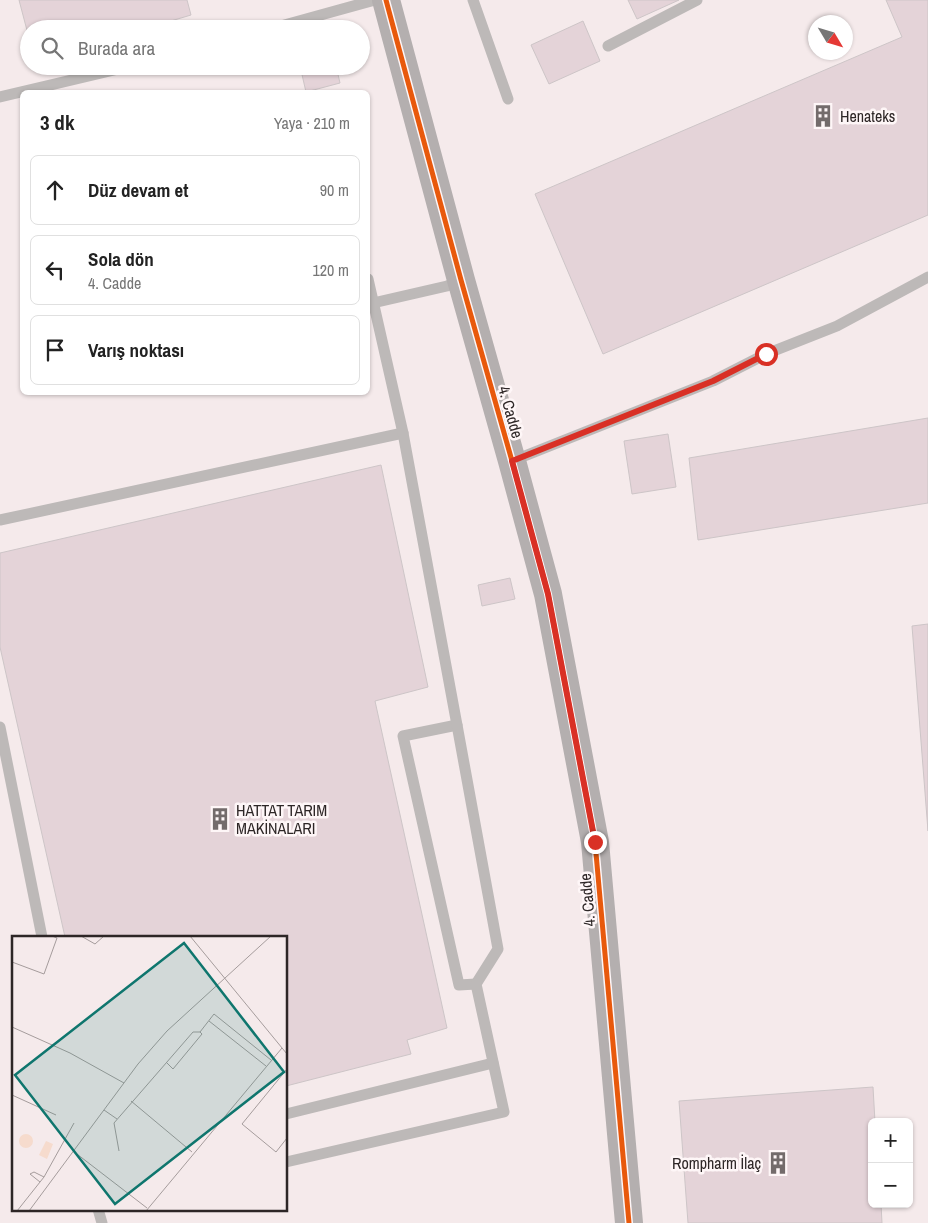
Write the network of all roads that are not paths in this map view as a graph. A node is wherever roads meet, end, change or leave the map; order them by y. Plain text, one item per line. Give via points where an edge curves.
1 (374, 0) edge
2 (386, 0) edge
3 (473, 0) edge
4 (697, 0) edge
5 (302, 20) edge
6 (608, 46) dead end
7 (93, 75) edge
8 (30, 90) edge
9 (20, 92) edge
10 (0, 97) edge
11 (508, 99) dead end
12 (928, 277) edge
13 (460, 280) junction
14 (370, 289) edge
15 (373, 303) junction
16 (403, 433) junction
17 (512, 461) junction
18 (0, 520) edge
19 (457, 725) junction
20 (0, 727) edge
21 (42, 936) edge
22 (476, 984) junction
23 (493, 1063) junction
24 (288, 1114) edge
25 (288, 1162) edge
26 (98, 1210) edge
27 (102, 1223) edge
28 (628, 1223) edge

1 - 5 lane
2 - 13 street, 4. Cadde
3 - 11 lane
4 - 6 lane
7 - 8 lane
9 - 10 lane
12 - 17 lane via 837,326 766,354 713,381
13 - 15 lane
13 - 17 street, 4. Cadde
14 - 15 lane
15 - 16 lane
16 - 18 lane
16 - 19 lane
17 - 28 street, 4. Cadde via 548,594 595,842
19 - 22 lane via 498,949
19 - 22 lane via 402,736 459,985
20 - 21 lane
22 - 23 lane
23 - 24 lane
23 - 25 lane via 504,1112
26 - 27 lane

